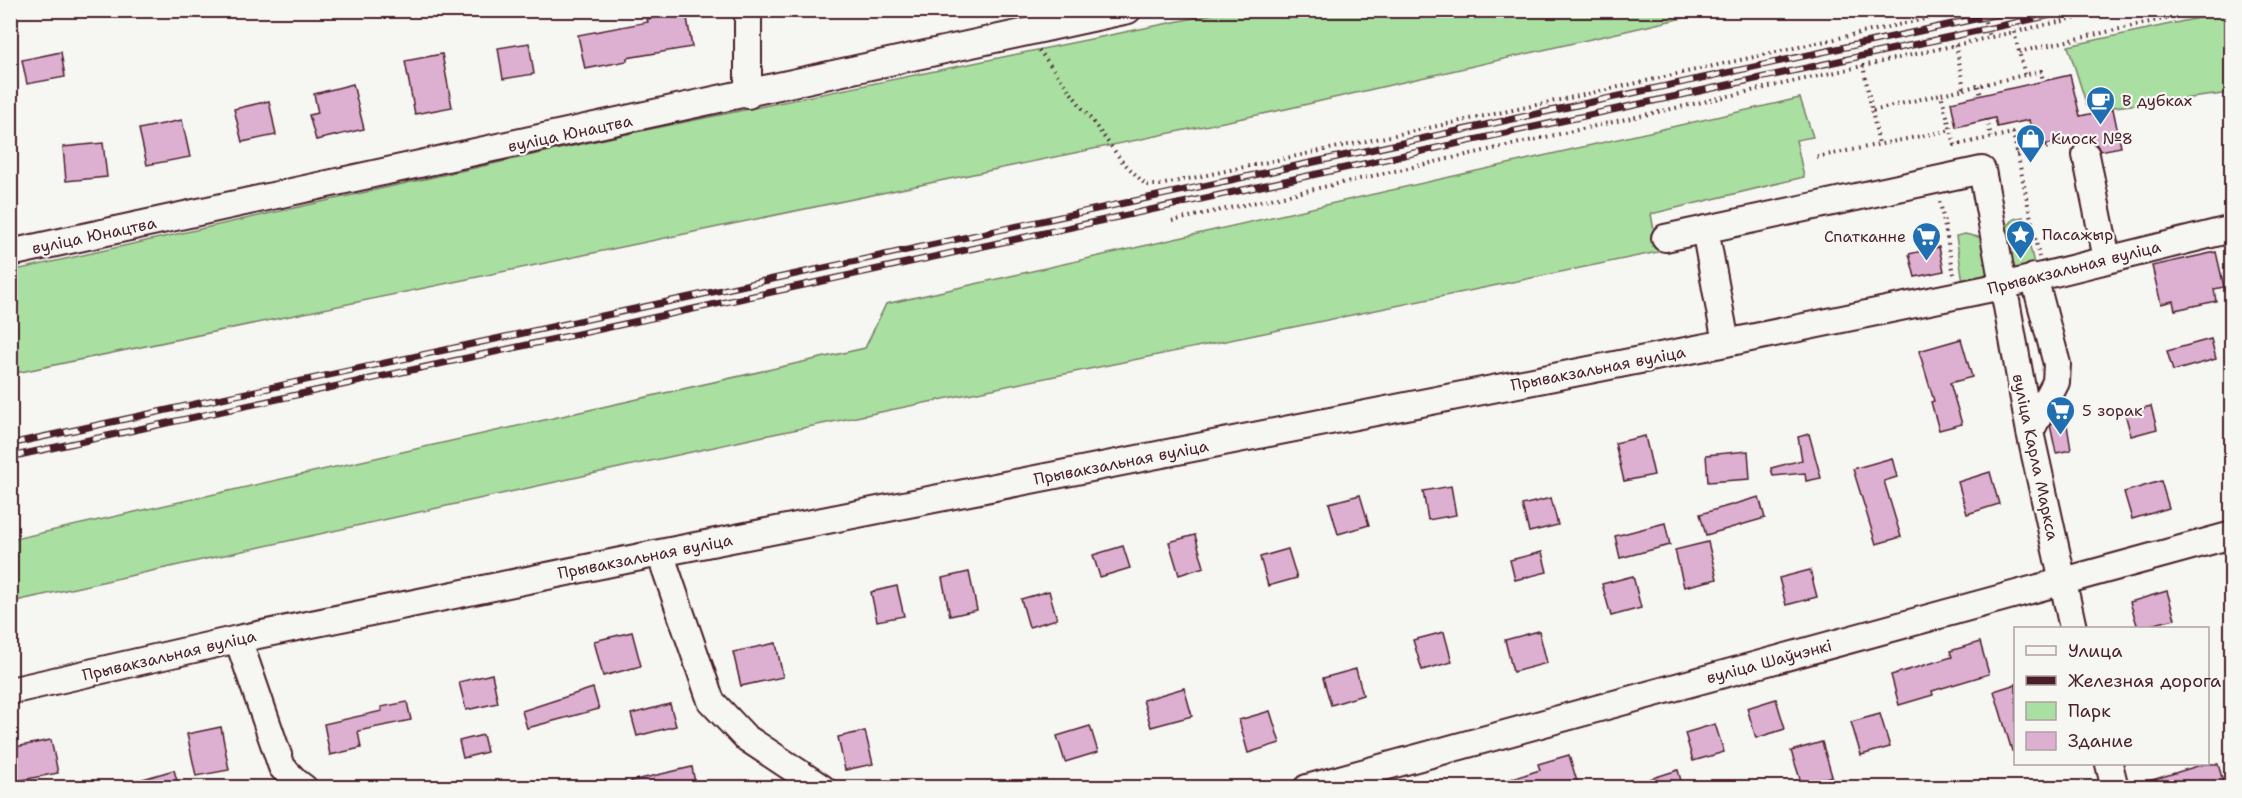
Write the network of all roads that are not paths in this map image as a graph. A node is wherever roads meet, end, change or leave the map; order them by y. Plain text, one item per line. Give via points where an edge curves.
1 (748, 10) edge
2 (1128, 10) edge
3 (748, 95) junction
4 (2078, 148) road end
5 (2232, 229) edge
6 (1705, 230) junction
7 (1665, 238) dead end
8 (10, 253) edge
9 (2107, 259) junction
10 (2034, 277) junction
11 (2002, 286) junction
12 (1726, 342) junction
13 (2030, 432) junction
14 (2232, 536) edge
15 (660, 553) junction
16 (2062, 582) junction
17 (2073, 627) edge
18 (238, 639) junction
19 (10, 691) edge
20 (2109, 765) edge
21 (304, 788) edge
22 (822, 788) edge
23 (1307, 788) edge
24 (2115, 788) edge

1 - 3 street
2 - 3 street, вуліца Юнацтва
3 - 8 street, вуліца Юнацтва
4 - 9 street
5 - 9 street, Прывакзальная вуліца
6 - 7 street
6 - 11 street, вуліца Карла Маркса via 1982,170
6 - 12 street
9 - 10 street, Прывакзальная вуліца
10 - 11 street, Прывакзальная вуліца
10 - 13 street via 2057,364 2056,382
11 - 12 street, Прывакзальная вуліца
11 - 13 street, вуліца Карла Маркса
12 - 15 street, Прывакзальная вуліца
13 - 16 street, вуліца Карла Маркса
14 - 16 street, вуліца Шаўчэнкі
15 - 18 street, Прывакзальная вуліца
15 - 22 street via 711,701 745,737
16 - 17 street, вуліца Карла Маркса
16 - 23 street, вуліца Шаўчэнкі
18 - 19 street, Прывакзальная вуліца
18 - 21 street via 282,767
20 - 24 street

